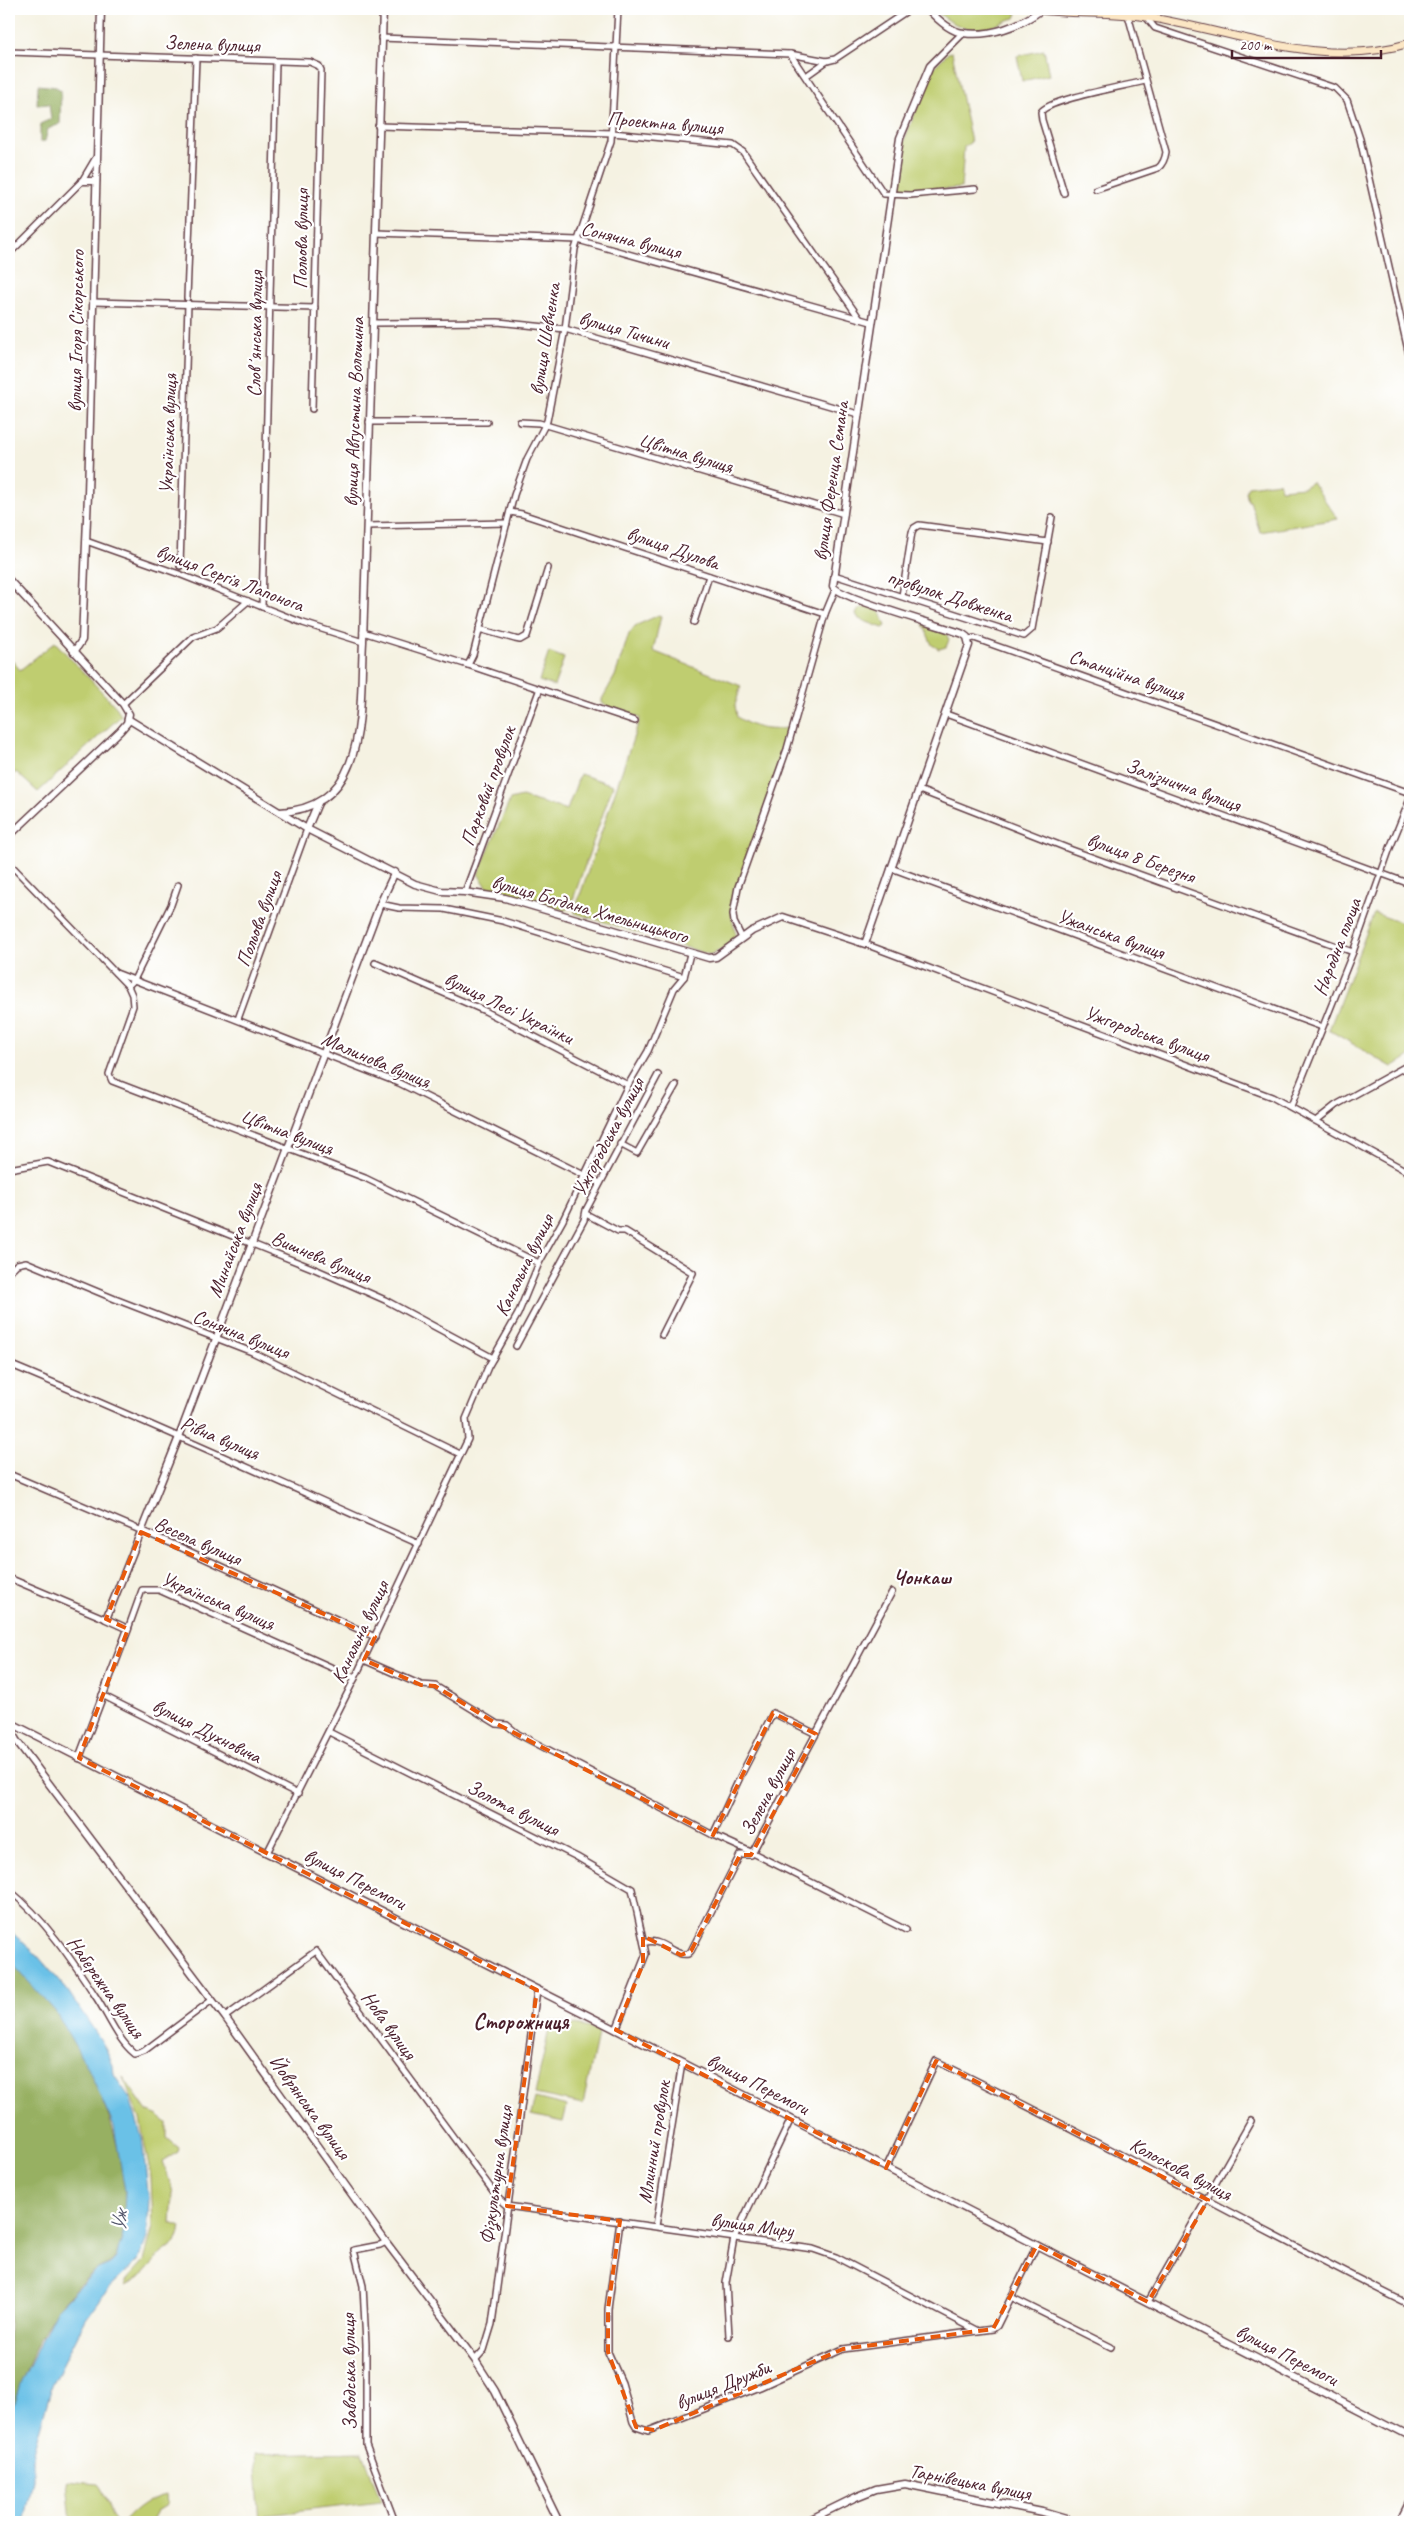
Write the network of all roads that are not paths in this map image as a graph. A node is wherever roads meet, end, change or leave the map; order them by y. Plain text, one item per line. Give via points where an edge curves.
1 (101, 9) edge
2 (383, 9) edge
3 (618, 9) edge
4 (910, 9) edge
5 (928, 9) edge
6 (1033, 9) edge
7 (1152, 9) edge
8 (1041, 10) junction
9 (1109, 11) edge
10 (1128, 15) junction
11 (1146, 17) junction
12 (963, 33) junction
13 (381, 38) junction
14 (1409, 44) edge
15 (615, 47) junction
16 (9, 52) edge
17 (790, 54) junction
18 (100, 55) junction
19 (196, 58) junction
20 (827, 61) junction
21 (276, 62) junction
22 (321, 70) joint
23 (806, 76) junction
24 (1145, 81) junction
25 (378, 126) junction
26 (613, 133) junction
27 (97, 155) junction
28 (82, 181) junction
29 (96, 181) junction
30 (975, 189) dead end
31 (1096, 189) dead end
32 (1064, 193) dead end
33 (890, 194) junction
34 (376, 233) junction
35 (578, 240) junction
36 (9, 254) edge
37 (188, 300) junction
38 (93, 302) junction
39 (271, 308) junction
40 (315, 308) junction
41 (860, 319) junction
42 (871, 322) junction
43 (373, 323) junction
44 (564, 329) junction
45 (1410, 359) edge
46 (312, 409) dead end
47 (858, 414) junction
48 (369, 422) junction
49 (487, 422) dead end
50 (520, 422) dead end
51 (546, 427) junction
52 (510, 512) junction
53 (844, 514) junction
54 (1052, 517) dead end
55 (507, 523) junction
56 (367, 526) junction
57 (86, 541) junction
58 (1048, 542) junction
59 (180, 566) dead end
60 (548, 568) dead end
61 (834, 575) junction
62 (709, 576) junction
63 (9, 580) edge
64 (835, 590) junction
65 (902, 596) junction
66 (248, 601) junction
67 (262, 607) junction
68 (825, 614) junction
69 (694, 622) dead end
70 (479, 629) junction
71 (363, 632) junction
72 (968, 640) junction
73 (363, 642) junction
74 (74, 652) junction
75 (468, 665) junction
76 (539, 691) junction
77 (123, 704) junction
78 (946, 714) junction
79 (128, 719) junction
80 (635, 721) dead end
81 (919, 790) junction
82 (1410, 793) edge
83 (1410, 799) edge
84 (318, 803) junction
85 (280, 812) junction
86 (307, 829) junction
87 (9, 836) edge
88 (9, 862) edge
89 (891, 868) junction
90 (394, 872) junction
91 (1382, 873) junction
92 (1410, 884) edge
93 (178, 885) dead end
94 (465, 892) junction
95 (380, 904) junction
96 (742, 938) junction
97 (865, 944) junction
98 (1353, 952) junction
99 (690, 954) junction
100 (374, 963) dead end
101 (113, 972) junction
102 (684, 977) junction
103 (134, 980) junction
104 (128, 986) junction
105 (238, 1019) junction
106 (1322, 1027) junction
107 (324, 1054) junction
108 (1410, 1064) edge
109 (658, 1074) dead end
110 (628, 1085) junction
111 (676, 1085) dead end
112 (1291, 1106) junction
113 (1317, 1120) junction
114 (620, 1144) junction
115 (288, 1148) junction
116 (9, 1169) edge
117 (1410, 1173) edge
118 (583, 1176) junction
119 (600, 1182) junction
120 (586, 1214) junction
121 (251, 1244) junction
122 (539, 1263) junction
123 (9, 1272) edge
124 (662, 1335) dead end
125 (215, 1339) junction
126 (516, 1346) dead end
127 (494, 1358) junction
128 (9, 1364) edge
129 (179, 1437) junction
130 (460, 1454) junction
131 (9, 1474) edge
132 (142, 1532) junction
133 (419, 1544) junction
134 (9, 1578) edge
135 (892, 1592) dead end
136 (106, 1618) junction
137 (128, 1629) junction
138 (375, 1637) junction
139 (364, 1660) junction
140 (356, 1678) junction
141 (102, 1695) junction
142 (9, 1722) edge
143 (9, 1727) edge
144 (329, 1732) junction
145 (816, 1734) junction
146 (78, 1758) junction
147 (298, 1794) junction
148 (713, 1835) junction
149 (752, 1852) junction
150 (266, 1853) junction
151 (9, 1890) edge
152 (906, 1930) dead end
153 (644, 1943) junction
154 (537, 1990) junction
155 (212, 2000) junction
156 (225, 2017) junction
157 (616, 2030) junction
158 (682, 2064) junction
159 (791, 2119) junction
160 (1251, 2122) dead end
161 (886, 2168) junction
162 (1208, 2200) junction
163 (507, 2206) junction
164 (620, 2221) junction
165 (656, 2226) junction
166 (734, 2238) junction
167 (386, 2242) junction
168 (1037, 2245) junction
169 (1011, 2297) junction
170 (1148, 2302) junction
171 (1410, 2305) edge
172 (976, 2330) junction
173 (729, 2336) dead end
174 (1111, 2347) dead end
175 (475, 2360) junction
176 (1410, 2437) edge
177 (1410, 2502) edge
178 (395, 2522) edge
179 (559, 2522) edge
180 (804, 2522) edge
181 (1076, 2522) edge
182 (1400, 2522) edge

1 - 18 street, вулиця Ігоря Сікорського
2 - 13 street, вулиця Августина Волошина
3 - 15 street, вулиця Шевченка
4 - 20 street via 842,56
5 - 12 street via 948,27
6 - 8 main road
7 - 11 street
8 - 9 main road
8 - 12 street via 1027,21 1006,28
9 - 10 main road
10 - 11 main road
10 - 24 street
11 - 14 main road via 1294,49 1323,52 1369,51
11 - 45 street via 1155,28 1171,35 1342,93 1352,111 1360,139
12 - 33 street, вулиця Ференца Семана via 927,72 902,131
13 - 15 street
13 - 25 street, вулиця Августина Волошина
15 - 17 street
15 - 26 street, вулиця Шевченка
16 - 18 street, Зелена вулиця
17 - 20 street
17 - 23 street
18 - 19 street, Зелена вулиця
18 - 27 street, вулиця Ігоря Сікорського
19 - 21 street, Зелена вулиця
19 - 37 street, Українська вулиця
20 - 23 street
21 - 22 street, Зелена вулиця via 310,62
21 - 39 street, Словʼянська вулиця
22 - 40 street, Польова вулиця
23 - 33 street via 884,194
24 - 31 street via 1166,152 1163,164
24 - 32 street via 1064,100 1041,112
25 - 26 street, Проектна вулиця
25 - 34 street, вулиця Августина Волошина
26 - 35 street, вулиця Шевченка
26 - 41 street, Проектна вулиця via 724,143 738,148
27 - 28 street
27 - 29 street, вулиця Ігоря Сікорського
28 - 29 street
28 - 36 street
29 - 38 street, вулиця Ігоря Сікорського
30 - 33 street
33 - 42 street, вулиця Ференца Семана
34 - 35 street, Сонячна вулиця
34 - 43 street, вулиця Августина Волошина
35 - 41 street, Сонячна вулиця
35 - 44 street, вулиця Шевченка
37 - 38 street
37 - 39 street
37 - 59 street, Українська вулиця
38 - 57 street, вулиця Ігоря Сікорського
39 - 40 street
39 - 67 street, Словʼянська вулиця
40 - 46 street, Польова вулиця
41 - 42 street, Сонячна вулиця
42 - 47 street, вулиця Ференца Семана
43 - 44 street, вулиця Тичини via 498,322
43 - 48 street, вулиця Августина Волошина
44 - 47 street, вулиця Тичини
44 - 51 street, вулиця Шевченка
47 - 53 street, вулиця Ференца Семана
48 - 49 street
48 - 56 street, вулиця Августина Волошина
50 - 51 street, Цвітна вулиця via 539,423
51 - 52 street, вулиця Шевченка via 527,459
51 - 53 street, Цвітна вулиця
52 - 55 street, вулиця Шевченка
52 - 62 street, вулиця Дулова
53 - 61 street, вулиця Ференца Семана
54 - 58 street, провулок Довженка
55 - 56 street
55 - 70 street, вулиця Шевченка
56 - 71 street, вулиця Августина Волошина
57 - 66 street, вулиця Сергія Лапонога
57 - 74 street, вулиця Ігоря Сікорського via 82,640
58 - 65 street via 919,525 912,532
58 - 65 street, провулок Довженка via 1032,629 1024,636
60 - 70 street via 527,636 520,640
61 - 64 street, вулиця Ференца Семана
61 - 65 street, провулок Довженка
62 - 68 street, вулиця Дулова
62 - 69 street
63 - 74 street
64 - 68 street, вулиця Ференца Семана
64 - 72 street, Станційна вулиця via 955,631
66 - 67 street, вулиця Сергія Лапонога
66 - 77 street via 217,628 193,637
67 - 73 street, вулиця Сергія Лапонога
68 - 96 street, вулиця Ференца Семана via 787,749 738,887 733,914
70 - 75 street, вулиця Шевченка
71 - 73 street, вулиця Августина Волошина
71 - 75 street
72 - 78 street
72 - 82 street, Станційна вулиця via 974,638
73 - 84 street, вулиця Августина Волошина via 356,747 344,777
74 - 77 street
75 - 76 street
76 - 80 street
76 - 94 street, Парковий провулок
77 - 79 street via 128,711
78 - 81 street
78 - 91 street, Залізнична вулиця
79 - 85 street, вулиця Богдана Хмельницького
79 - 87 street via 120,731
81 - 89 street
81 - 98 street, вулиця 8 Березня via 1072,850
83 - 91 street, Народна площа
84 - 85 street, вулиця Августина Волошина via 302,810
84 - 86 street, вулиця Августина Волошина
85 - 86 street, вулиця Богдана Хмельницького
86 - 90 street, вулиця Богдана Хмельницького
86 - 105 street, Польова вулиця
88 - 101 street
89 - 97 street
89 - 106 street, Ужанська вулиця
90 - 94 street, вулиця Богдана Хмельницького via 424,887
90 - 95 street, Минайська вулиця
91 - 92 street, Залізнична вулиця
91 - 98 street, Народна площа
93 - 103 street
94 - 99 street, вулиця Богдана Хмельницького via 505,898 562,913
95 - 102 street via 444,909 503,921
95 - 107 street, Минайська вулиця
96 - 97 street, вулиця Богдана Хмельницького via 783,917
96 - 99 street, вулиця Богдана Хмельницького via 716,957
97 - 112 street, Ужгородська вулиця via 1214,1074
98 - 106 street, Народна площа
99 - 102 street, Канальна вулиця
100 - 110 street, вулиця Лесі Українки via 485,1011
101 - 103 street, Малинова вулиця
101 - 104 street
102 - 110 street, Канальна вулиця via 674,989 648,1051
103 - 104 street
103 - 105 street, Малинова вулиця
104 - 115 street, Цвітна вулиця via 132,1006 108,1074 112,1081
105 - 107 street, Малинова вулиця
106 - 112 street, Народна площа
107 - 115 street, Минайська вулиця
107 - 118 street, Малинова вулиця via 399,1083
108 - 113 street
109 - 114 street, Ужгородська вулиця
110 - 118 street, Канальна вулиця
111 - 114 street via 637,1153
112 - 113 street, Ужгородська вулиця
113 - 117 street, Ужгородська вулиця
114 - 119 street, Ужгородська вулиця
115 - 121 street, Минайська вулиця
115 - 122 street, Цвітна вулиця via 365,1178
116 - 121 street, Вишнева вулиця via 48,1162
118 - 119 street, Малинова вулиця
118 - 122 street, Канальна вулиця
119 - 120 street, Ужгородська вулиця
120 - 124 street via 618,1231 625,1231 693,1273
120 - 126 street, Ужгородська вулиця
121 - 125 street, Минайська вулиця
121 - 127 street, Вишнева вулиця via 385,1300
122 - 127 street, Канальна вулиця via 518,1314
123 - 125 street, Сонячна вулиця via 17,1264 26,1262
125 - 129 street, Минайська вулиця
125 - 130 street, Сонячна вулиця via 252,1352
127 - 130 street, Канальна вулиця via 466,1418 468,1439
128 - 129 street, Рівна вулиця
129 - 132 street, Минайська вулиця
129 - 133 street, Рівна вулиця
130 - 133 street, Канальна вулиця
131 - 132 street, Весела вулиця
132 - 136 street, Минайська вулиця
132 - 138 street, Весела вулиця
133 - 138 street, Канальна вулиця
134 - 136 street
135 - 145 street, Зелена вулиця
136 - 137 street
137 - 140 street, Українська вулиця via 142,1590 159,1590
137 - 141 street
138 - 139 street, Канальна вулиця
139 - 140 street, Канальна вулиця
139 - 148 street via 421,1685 435,1686 497,1724 507,1726
140 - 144 street, Канальна вулиця
141 - 146 street
141 - 147 street, вулиця Духновича
142 - 146 street, вулиця Перемоги
143 - 155 street, Йоврянська вулиця
144 - 147 street, Канальна вулиця
144 - 153 street, Золота вулиця via 577,1857 632,1890
145 - 148 street via 773,1713
145 - 149 street, Зелена вулиця
146 - 150 street, вулиця Перемоги
147 - 150 street, Канальна вулиця
148 - 149 street
149 - 152 street
149 - 153 street, Зелена вулиця via 751,1855 740,1855 688,1954 681,1955 654,1941
150 - 154 street, вулиця Перемоги
151 - 155 street, Набережна вулиця via 55,1941 96,1996 124,2043 135,2054 144,2051
153 - 157 street via 646,1954 643,1964
154 - 157 street, вулиця Перемоги
154 - 163 street, Фізкультурна вулиця
155 - 156 street, Йоврянська вулиця
156 - 163 street, Нова вулиця via 316,1951
156 - 167 street, Йоврянська вулиця
157 - 158 street, вулиця Перемоги
158 - 159 street, вулиця Перемоги
158 - 165 street, Млинний провулок
159 - 161 street, вулиця Перемоги
159 - 166 street
160 - 162 street
161 - 162 street, Колоскова вулиця via 936,2061
161 - 168 street, вулиця Перемоги
162 - 170 street
162 - 171 street, Колоскова вулиця
163 - 164 street, вулиця Миру
163 - 175 street, Фізкультурна вулиця via 492,2324 484,2350
164 - 165 street, вулиця Миру
164 - 172 street, вулиця Дружби via 608,2309 608,2352 633,2422 642,2430 654,2430 760,2388 843,2349
165 - 166 street, вулиця Миру
166 - 172 street, вулиця Миру via 813,2249 836,2257
166 - 173 street via 726,2283
167 - 175 street, Йоврянська вулиця
167 - 178 street, Заводська вулиця via 354,2250 363,2296 366,2445
168 - 169 street, вулиця Дружби
168 - 170 street, вулиця Перемоги
169 - 172 street, вулиця Дружби via 997,2326
169 - 174 street
170 - 176 street, вулиця Перемоги
175 - 179 street, Йоврянська вулиця via 495,2391
177 - 182 street
180 - 181 street, Тарнівецька вулиця via 876,2489 905,2484

